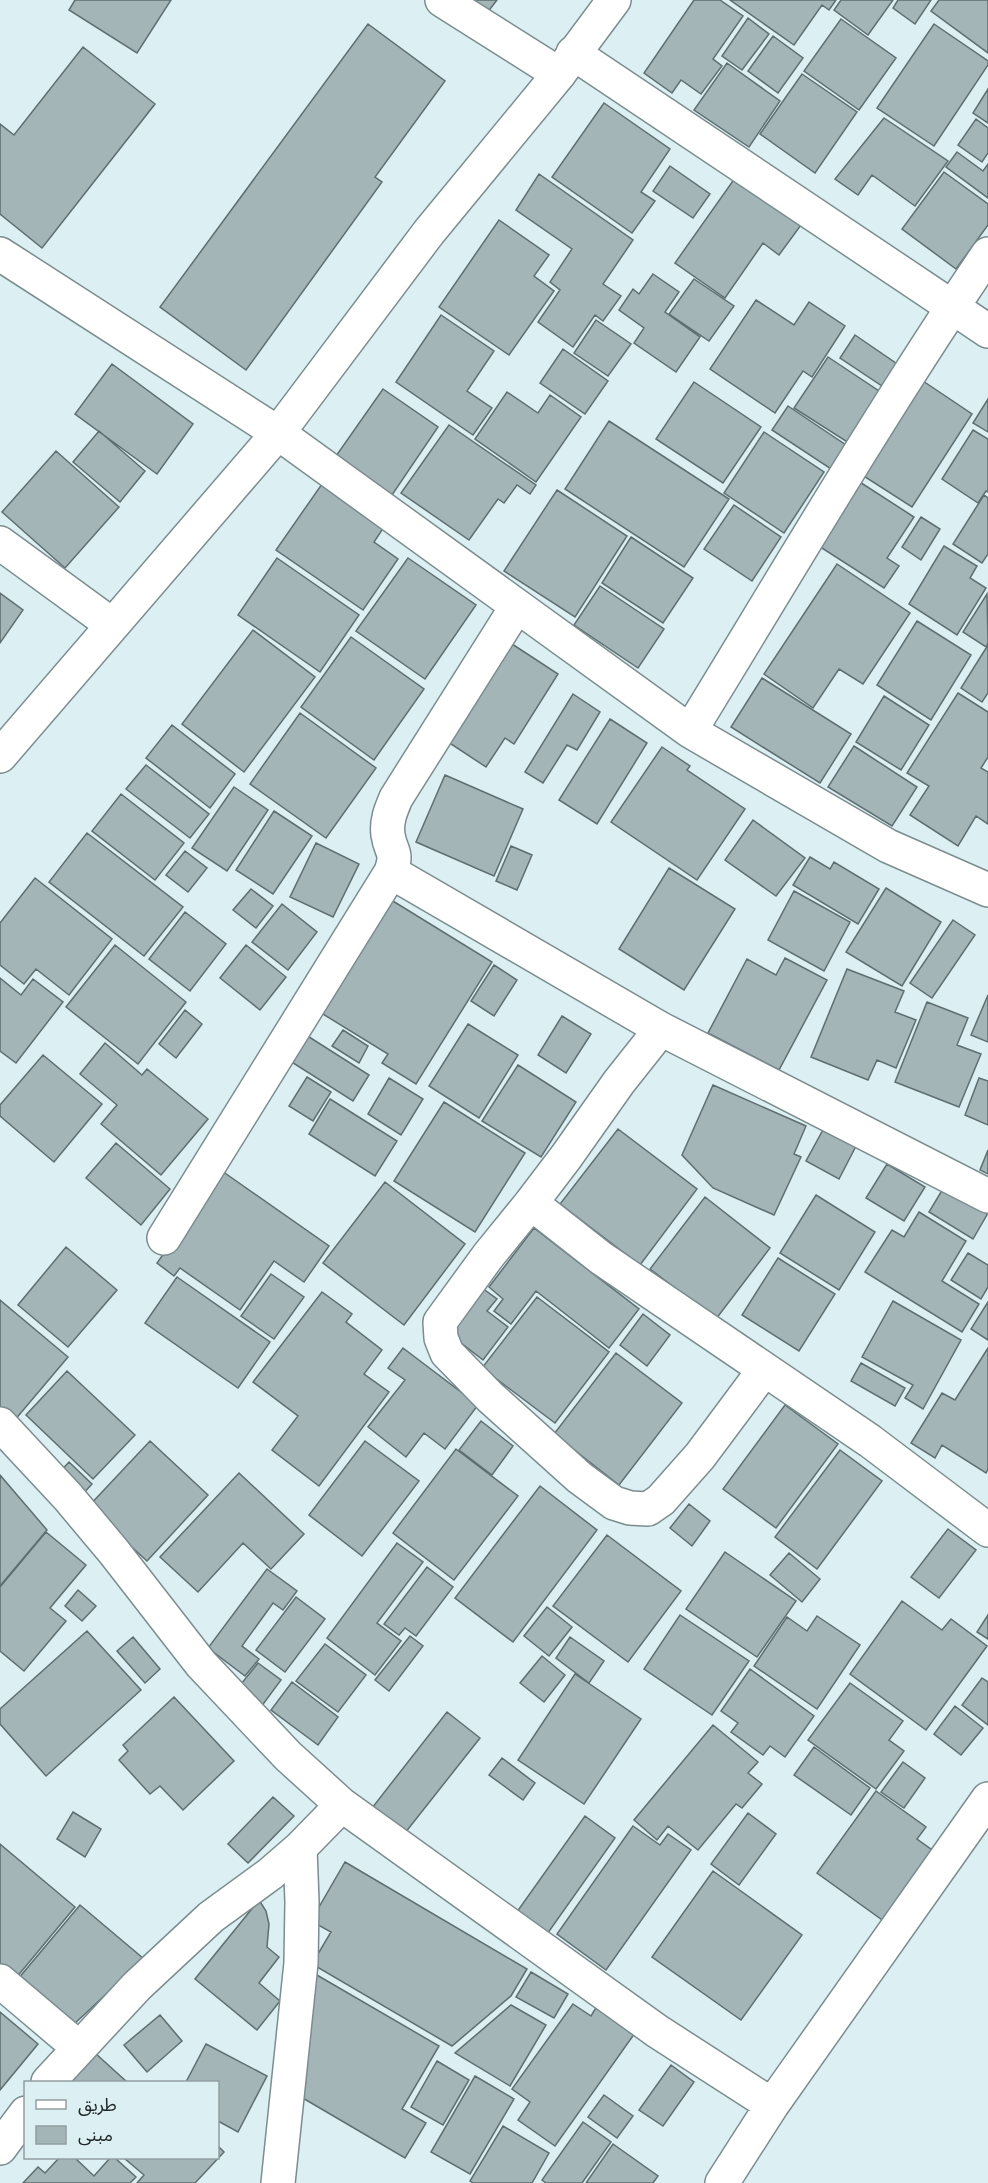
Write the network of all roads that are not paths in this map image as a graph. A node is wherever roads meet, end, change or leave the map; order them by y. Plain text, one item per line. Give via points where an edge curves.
1 (442, 0) edge
2 (614, 0) edge
3 (566, 63) junction
4 (0, 254) edge
5 (988, 254) edge
6 (952, 308) junction
7 (988, 331) edge
8 (278, 433) junction
9 (0, 543) edge
10 (517, 606) junction
11 (111, 624) junction
12 (690, 731) junction
13 (0, 756) edge
14 (391, 872) junction
15 (988, 890) edge
16 (661, 1029) junction
17 (988, 1196) edge
18 (531, 1203) junction
19 (164, 1238) dead end
20 (765, 1370) junction
21 (0, 1424) edge
22 (988, 1530) edge
23 (988, 1799) edge
24 (342, 1805) junction
25 (300, 1848) junction
26 (0, 1981) edge
27 (79, 2048) junction
28 (49, 2081) edge
29 (772, 2105) junction
30 (24, 2116) edge
31 (0, 2148) edge
32 (278, 2183) edge
33 (722, 2183) edge

1 - 3 street
2 - 3 street
3 - 6 street
3 - 8 street via 429,232
4 - 8 street
5 - 6 street
6 - 7 street
6 - 12 street
8 - 10 street
8 - 11 street
9 - 11 street
10 - 12 street
10 - 14 street via 396,798 388,816 388,835 395,858
11 - 13 street
12 - 15 street via 888,846
14 - 16 street
14 - 19 street
16 - 17 street
16 - 18 street
18 - 20 street via 601,1258
18 - 20 street via 440,1322 441,1338 447,1353 483,1391 580,1478 614,1503 648,1509 661,1500
20 - 22 street via 870,1441
21 - 24 street via 114,1552 201,1664 288,1756
23 - 29 street
24 - 25 street
24 - 29 street via 657,2031
25 - 27 street via 211,1917 137,1986
25 - 32 street via 300,1963
26 - 27 street
27 - 28 street
29 - 33 street
30 - 31 street

